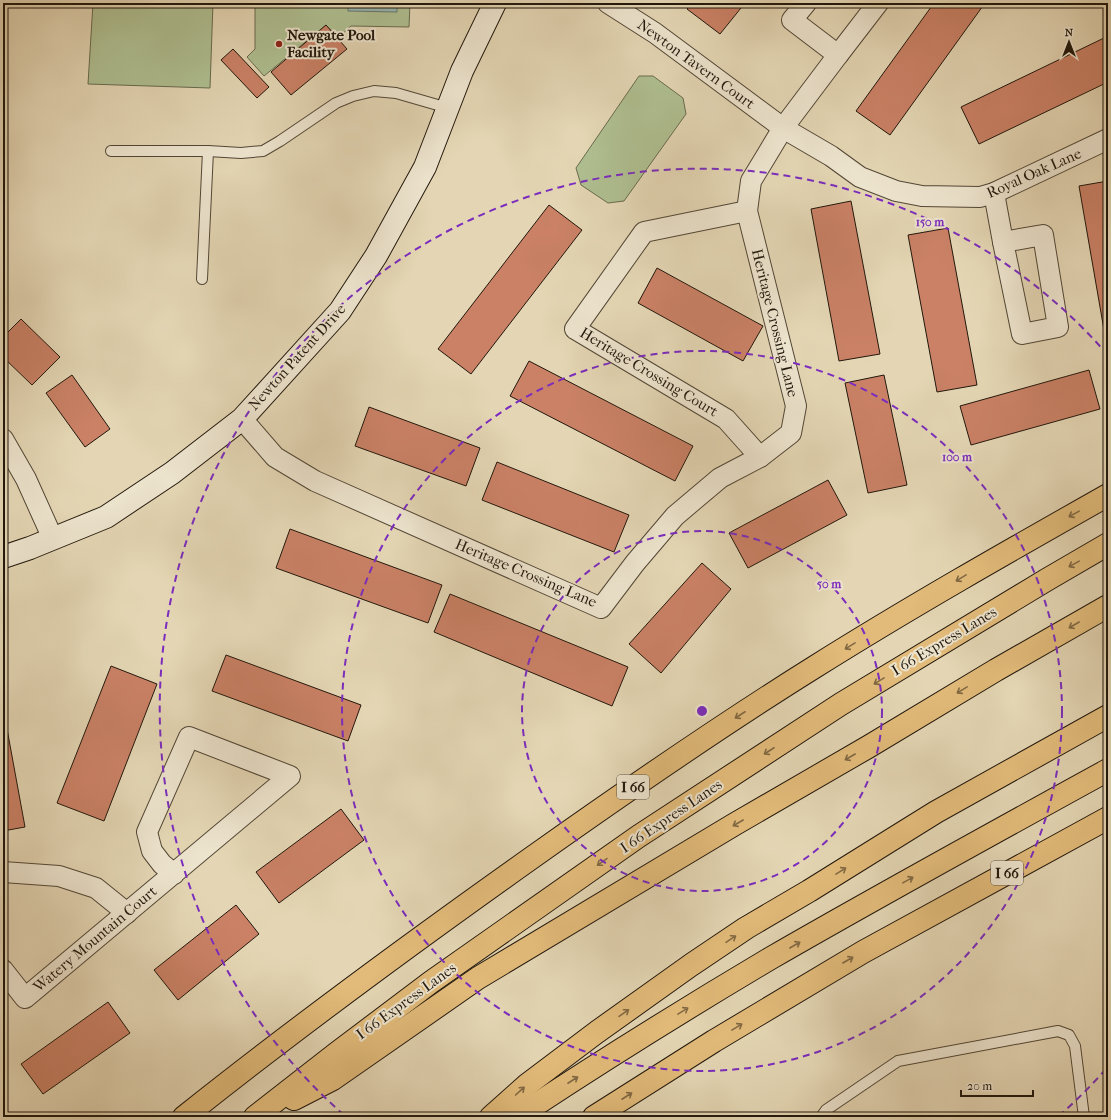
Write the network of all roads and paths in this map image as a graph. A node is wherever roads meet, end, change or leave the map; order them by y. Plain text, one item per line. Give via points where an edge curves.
1 (495, 3) edge
2 (608, 3) edge
3 (806, 3) edge
4 (878, 3) edge
5 (838, 55) junction
6 (448, 108) junction
7 (783, 128) junction
8 (1108, 139) edge
9 (111, 151) dead end
10 (208, 152) junction
11 (994, 194) junction
12 (747, 211) junction
13 (1003, 242) junction
14 (202, 279) dead end
15 (242, 419) junction
16 (3, 439) edge
17 (760, 457) junction
18 (1108, 495) edge
19 (53, 538) junction
20 (1108, 544) edge
21 (3, 557) edge
22 (1108, 606) edge
23 (1108, 716) edge
24 (1108, 770) edge
25 (1108, 818) edge
26 (1108, 834) edge
27 (3, 872) edge
28 (174, 874) junction
29 (127, 913) junction
30 (906, 928) junction
31 (3, 970) edge
32 (184, 1117) edge
33 (255, 1117) edge
34 (258, 1117) edge
35 (491, 1117) edge
36 (517, 1117) edge
37 (594, 1117) edge
38 (821, 1117) edge
39 (1084, 1117) edge

1 - 6 street, Newton Patent Drive via 462,71
2 - 7 street, Newton Tavern Court via 655,33
3 - 5 street via 792,20
4 - 5 street, Heritage Crossing Lane
5 - 7 street, Heritage Crossing Lane
6 - 10 lane via 396,93 374,91 336,103 263,152
6 - 15 street, Newton Patent Drive via 425,167 376,256 340,311
7 - 11 street, Royal Oak Lane via 831,156 860,177 896,191 922,196 980,197
7 - 12 street, Heritage Crossing Lane via 751,182
8 - 11 street, Royal Oak Lane
9 - 10 lane
10 - 14 lane
11 - 13 street
12 - 17 street, Heritage Crossing Lane via 796,406 791,433
12 - 17 street, Heritage Crossing Court via 644,232 575,329 726,419
13 - 13 street via 1022,334 1058,327 1043,235
15 - 17 street, Heritage Crossing Lane via 275,457 315,481 600,608 675,516 720,478
15 - 19 street, Newton Patent Drive via 172,473 106,517
16 - 19 street via 26,479
18 -> 32 highway, I 66 via 896,617 665,764 459,909
19 - 21 street, Newton Patent Drive
20 -> 33 highway, I 66 Express Lanes via 841,704 639,836 431,982
22 -> 34 highway via 567,924 478,978 333,1079
35 -> 23 highway via 528,1084 597,1032 746,928 936,812
36 -> 24 highway via 770,959
25 - 30 highway, I 66
26 - 30 highway via 1030,867
27 - 29 street via 59,876 96,888
28 - 28 street, Watery Mountain Court via 266,797 290,776 189,737 147,832 152,851
28 - 29 street, Watery Mountain Court
29 - 31 street, Watery Mountain Court via 25,998
37 -> 30 highway, I 66 via 793,993
38 - 39 lane via 826,1110 898,1061 1058,1031 1069,1035 1075,1046

